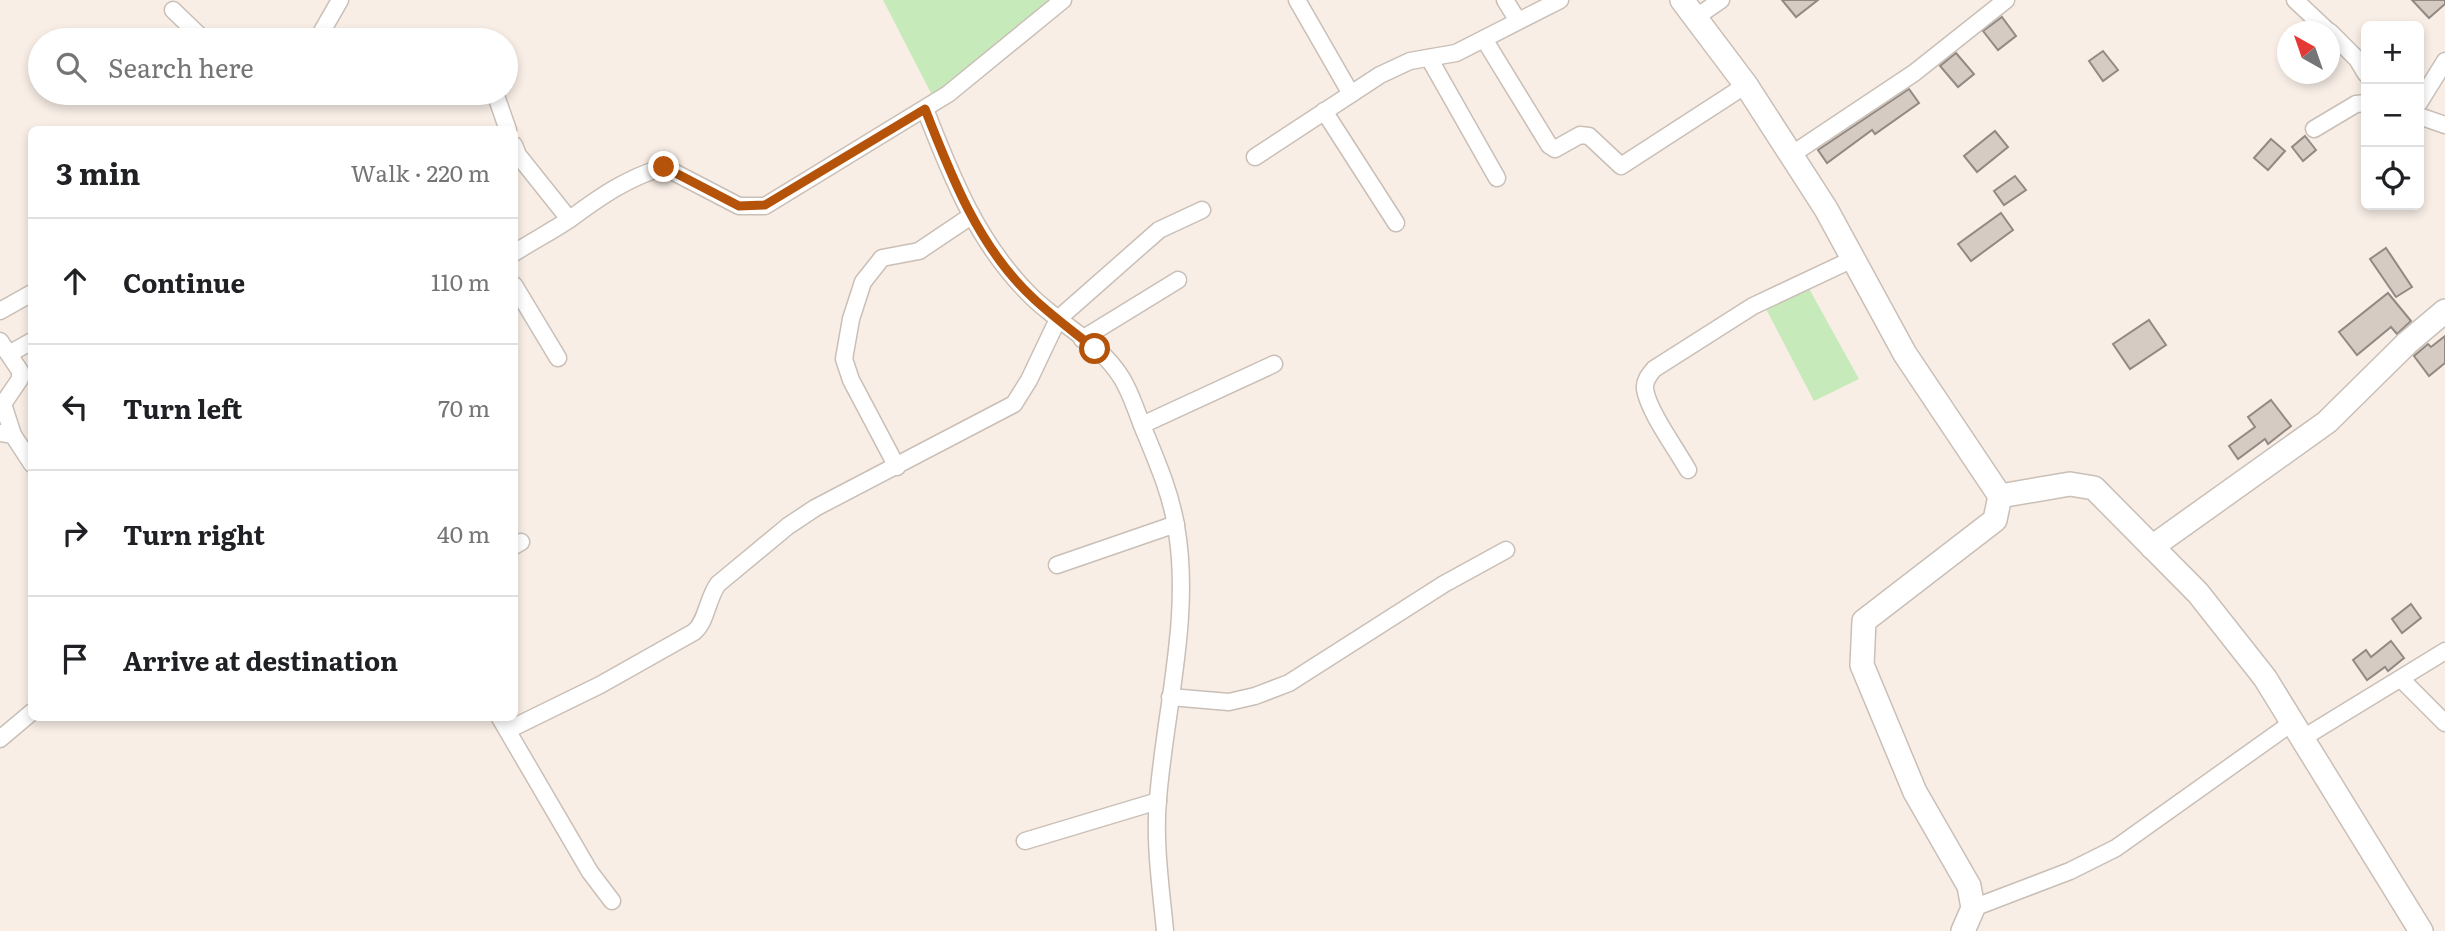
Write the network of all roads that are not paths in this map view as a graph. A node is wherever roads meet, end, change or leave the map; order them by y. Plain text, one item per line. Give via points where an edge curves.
1 (340, 0) edge
2 (1063, 0) edge
3 (1297, 0) edge
4 (1505, 0) edge
5 (1560, 0) edge
6 (1721, 0) edge
7 (2006, 0) edge
8 (2295, 0) edge
9 (1689, 9) edge
10 (173, 10) dead end
11 (1518, 21) junction
12 (2317, 21) edge
13 (192, 28) edge
14 (324, 28) edge
15 (1484, 39) junction
16 (2340, 43) edge
17 (1429, 58) junction
18 (2445, 61) edge
19 (2361, 66) edge
20 (1746, 85) junction
21 (1351, 94) junction
22 (2424, 95) edge
23 (2361, 104) edge
24 (500, 105) edge
25 (925, 109) junction
26 (1324, 111) junction
27 (2424, 118) edge
28 (2445, 125) edge
29 (507, 126) edge
30 (2314, 129) dead end
31 (518, 153) edge
32 (1791, 155) junction
33 (1255, 157) dead end
34 (1497, 178) dead end
35 (1202, 210) dead end
36 (971, 216) junction
37 (569, 219) junction
38 (1396, 223) dead end
39 (518, 251) edge
40 (1853, 259) junction
41 (1178, 280) dead end
42 (518, 292) edge
43 (28, 295) edge
44 (0, 311) edge
45 (2445, 311) edge
46 (1058, 319) junction
47 (1082, 339) junction
48 (28, 342) edge
49 (4, 347) edge
50 (558, 358) dead end
51 (1274, 364) dead end
52 (1142, 425) junction
53 (7, 434) edge
54 (28, 459) edge
55 (897, 467) junction
56 (1688, 470) dead end
57 (2000, 496) junction
58 (1176, 524) junction
59 (2152, 547) junction
60 (1506, 550) dead end
61 (1057, 565) dead end
62 (2445, 652) edge
63 (2401, 679) junction
64 (1170, 697) junction
65 (28, 715) edge
66 (518, 718) edge
67 (2445, 723) edge
68 (504, 724) edge
69 (2298, 730) junction
70 (0, 739) edge
71 (1158, 801) junction
72 (1025, 841) dead end
73 (612, 901) dead end
74 (1968, 925) edge
75 (1165, 931) edge
76 (2421, 931) edge

1 - 14 street
2 - 25 street
3 - 21 street
4 - 11 street
5 - 11 street
6 - 9 street
7 - 32 street via 1914,73
8 - 12 street
9 - 20 street
10 - 13 street
11 - 15 street
15 - 17 street via 1456,53
15 - 20 street via 1549,145 1555,149 1580,135 1589,136 1621,166
16 - 19 street
17 - 21 street via 1410,61
17 - 34 street
18 - 22 street
20 - 32 street
21 - 26 street
23 - 30 street
24 - 29 street
25 - 36 street
25 - 37 street via 765,205 739,206 664,167 634,176
26 - 33 street
26 - 38 street
27 - 28 street
31 - 37 street
32 - 40 street
35 - 46 street via 1159,230
36 - 46 street via 1003,265
36 - 55 street via 919,251 882,258 863,282 850,319 844,359 850,380
37 - 39 street
40 - 56 street via 1735,316 1654,369 1646,379 1650,404
40 - 57 street via 1905,354
41 - 47 street
42 - 50 street
43 - 44 street
45 - 59 street via 2327,422
46 - 47 street
46 - 55 street via 1014,404
47 - 52 street via 1121,377
48 - 49 street
49 - 53 street via 20,371 20,379 3,404
51 - 52 street
52 - 58 street
53 - 54 street
55 - 66 street via 788,526 718,584 710,595 702,626 694,632 600,685
57 - 59 street via 2070,484 2094,488
57 - 74 street via 1994,520 1864,621 1862,665 1915,792 1969,886
58 - 61 street
58 - 64 street via 1180,596
59 - 69 street via 2198,593 2265,678
60 - 64 street via 1289,683 1229,702
62 - 63 street
63 - 67 street
63 - 69 street
64 - 71 street
65 - 70 street
68 - 73 street via 590,872
69 - 74 street via 2116,848
69 - 76 street
71 - 72 street
71 - 75 street

